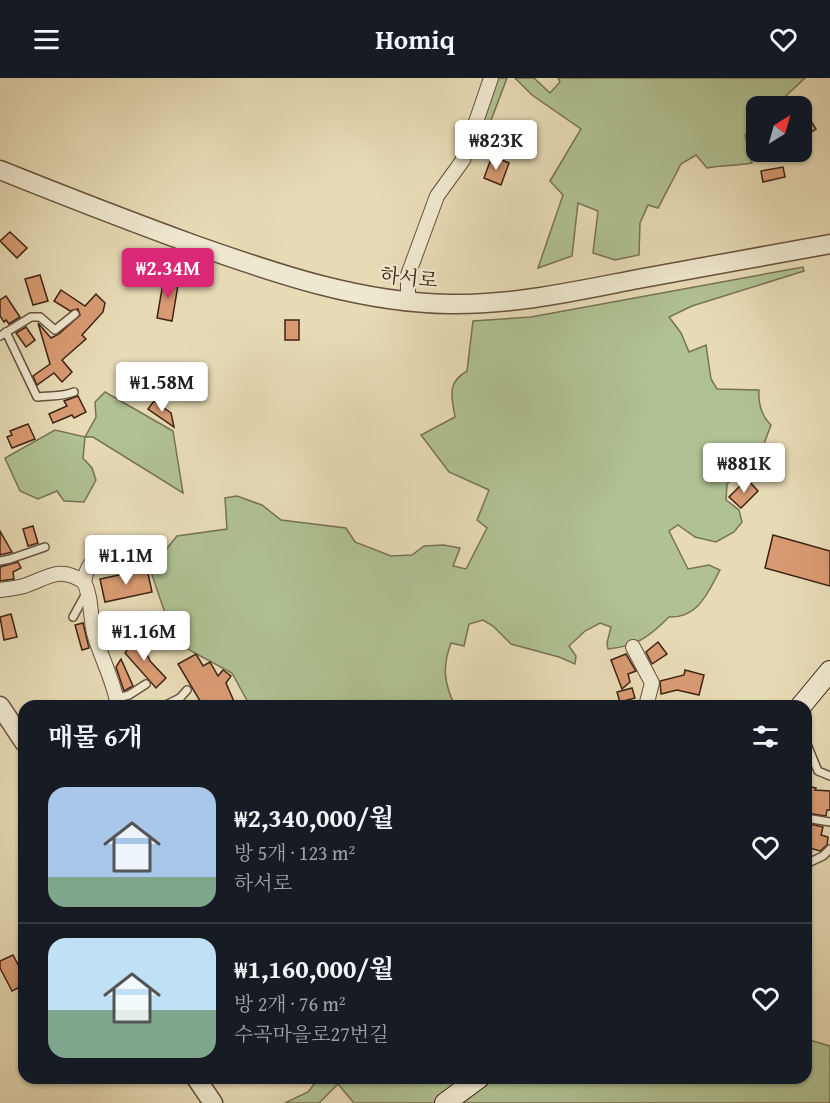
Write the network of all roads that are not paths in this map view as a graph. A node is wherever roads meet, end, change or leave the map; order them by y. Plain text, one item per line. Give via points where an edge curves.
1 (491, 78) edge
2 (0, 170) edge
3 (830, 244) edge
4 (408, 302) junction
5 (75, 314) dead end
6 (3, 334) edge
7 (74, 392) dead end
8 (45, 546) dead end
9 (130, 554) dead end
10 (0, 561) edge
11 (84, 582) junction
12 (0, 590) edge
13 (88, 597) junction
14 (73, 617) dead end
15 (633, 647) dead end
16 (830, 671) edge
17 (146, 684) dead end
18 (187, 690) dead end
19 (117, 700) edge
20 (121, 700) edge
21 (176, 700) edge
22 (648, 700) edge
23 (806, 700) edge
24 (0, 706) edge
25 (18, 733) edge
26 (812, 756) edge
27 (830, 776) edge
28 (812, 819) edge
29 (830, 822) edge
30 (830, 849) edge
31 (812, 862) edge
32 (200, 1084) edge
33 (471, 1084) edge
34 (213, 1103) edge
35 (445, 1103) edge

1 - 4 street via 463,160 437,196 408,275
2 - 4 street, 하서로 via 254,266 323,286
3 - 4 street, 하서로 via 552,296 494,303
5 - 6 lane via 56,330 40,317 30,317
6 - 7 lane via 38,397
8 - 10 lane
9 - 11 street via 96,558 86,568
11 - 12 street via 60,573
11 - 13 street
13 - 14 lane via 84,597
13 - 19 street via 93,630
15 - 22 street via 652,683
16 - 23 main road
17 - 20 lane
18 - 21 lane
24 - 25 street
26 - 27 lane via 818,771
28 - 29 lane
30 - 31 lane
32 - 34 street
33 - 35 main road

